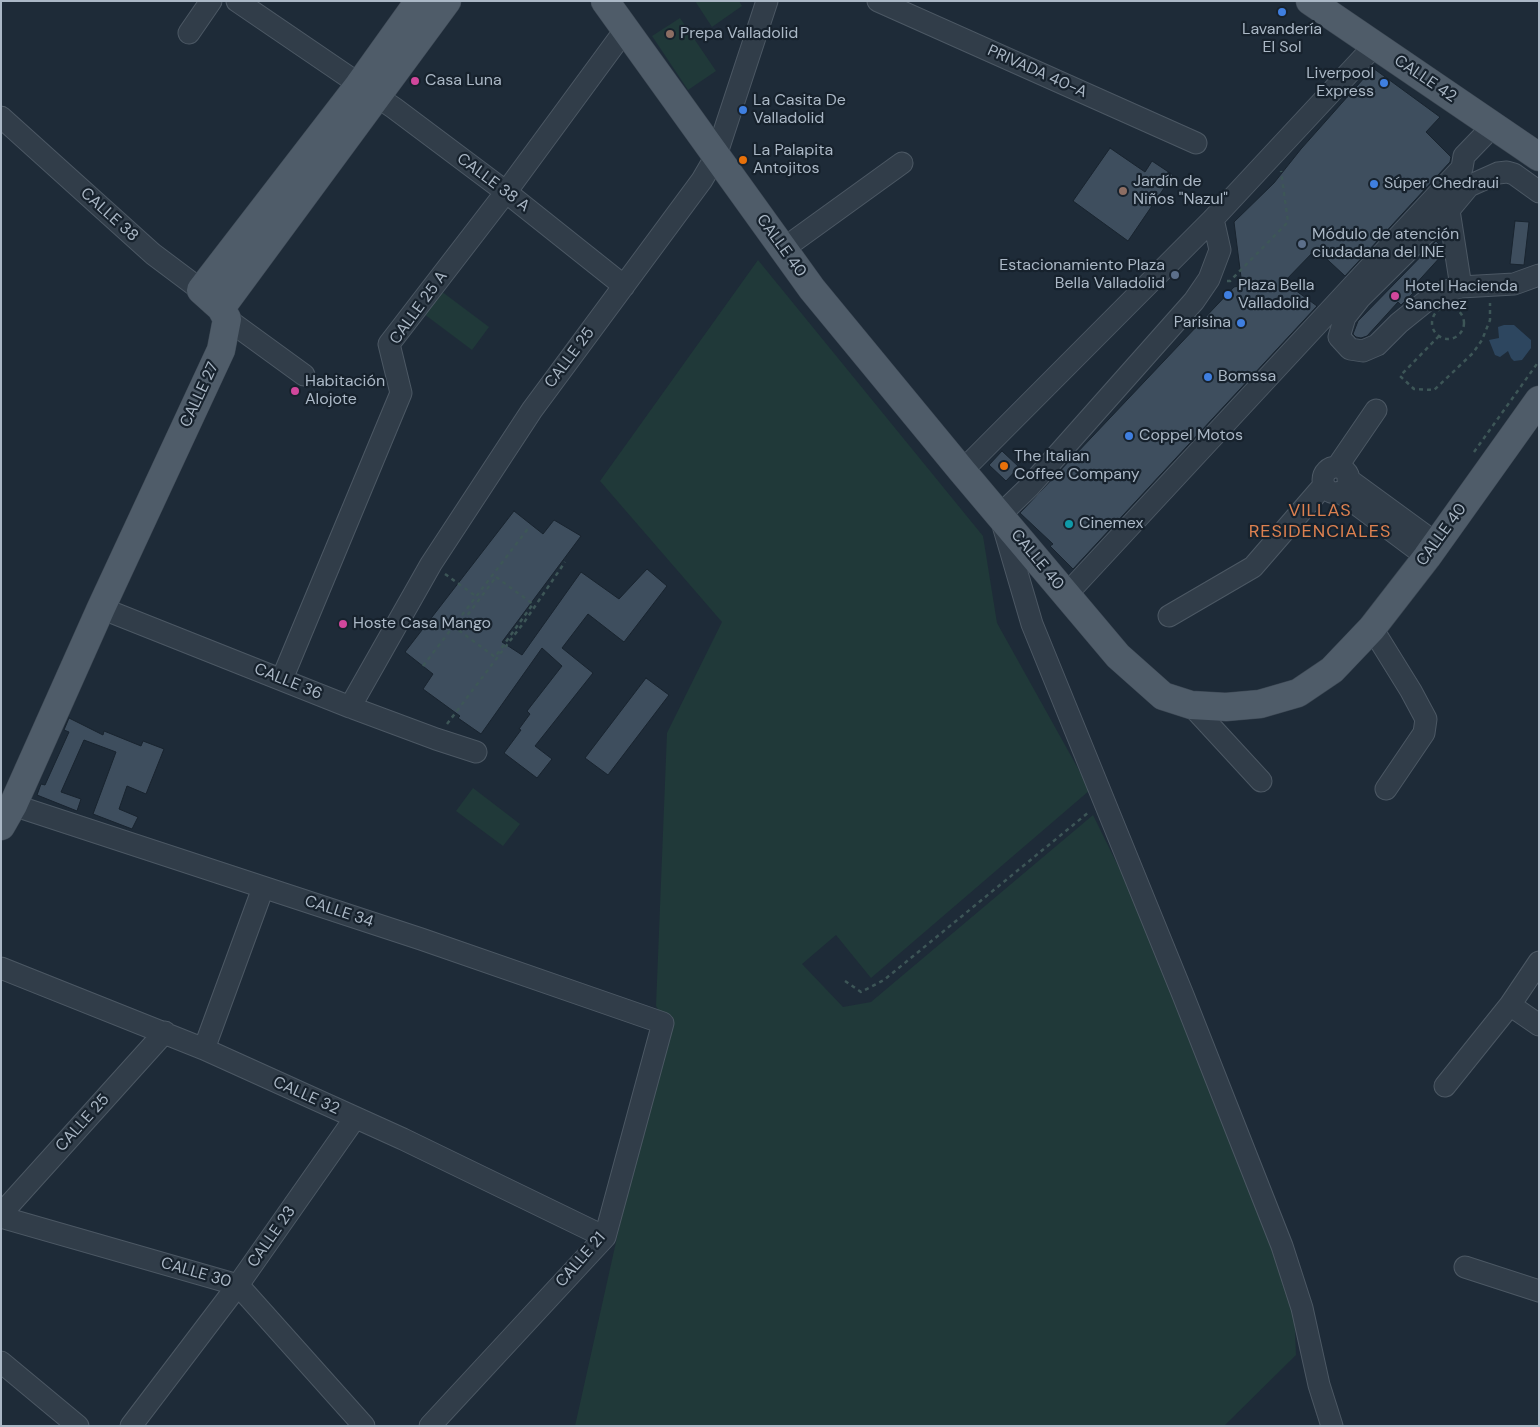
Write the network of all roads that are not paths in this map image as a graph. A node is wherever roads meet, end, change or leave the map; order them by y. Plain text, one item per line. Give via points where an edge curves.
1 (211, 1) edge
2 (237, 1) edge
3 (419, 1) edge
4 (447, 1) edge
5 (605, 1) edge
6 (767, 1) edge
7 (878, 1) edge
8 (1310, 1) edge
9 (625, 30) junction
10 (189, 33) dead end
11 (1375, 45) junction
12 (368, 92) junction
13 (1, 117) edge
14 (1493, 126) junction
15 (1196, 143) dead end
16 (716, 156) junction
17 (1539, 157) edge
18 (902, 164) dead end
19 (506, 192) junction
20 (1539, 192) edge
21 (1449, 210) junction
22 (1213, 219) junction
23 (783, 249) junction
24 (1539, 275) edge
25 (624, 286) junction
26 (1460, 287) junction
27 (201, 290) junction
28 (224, 314) junction
29 (304, 375) dead end
30 (1539, 400) edge
31 (1376, 410) dead end
32 (962, 471) junction
33 (1337, 481) junction
34 (1000, 515) junction
35 (1432, 550) junction
36 (1066, 595) junction
37 (101, 608) junction
38 (1169, 616) dead end
39 (1372, 628) junction
40 (282, 679) junction
41 (1191, 705) junction
42 (350, 707) junction
43 (476, 752) dead end
44 (1261, 781) dead end
45 (1386, 789) dead end
46 (4, 820) edge
47 (263, 888) junction
48 (1539, 962) edge
49 (1, 968) edge
50 (1510, 1004) junction
51 (663, 1024) joint
52 (1539, 1025) edge
53 (165, 1032) junction
54 (204, 1049) junction
55 (1445, 1086) dead end
56 (355, 1118) junction
57 (1, 1216) edge
58 (605, 1237) junction
59 (1465, 1267) dead end
60 (238, 1285) junction
61 (1539, 1291) edge
62 (1, 1362) edge
63 (78, 1426) edge
64 (131, 1426) edge
65 (364, 1426) edge
66 (430, 1426) edge
67 (1332, 1426) edge

1 - 10 street
2 - 12 street, CALLE 38 A
3 - 12 main road, CALLE 27
4 - 12 main road, CALLE 27
5 - 9 main road, CALLE 40
6 - 16 street, CALLE 25
7 - 15 street, PRIVADA 40-A
8 - 11 main road, CALLE 42
9 - 16 main road, CALLE 40
9 - 19 street, CALLE 25 A
11 - 14 main road, CALLE 42
11 - 22 street
12 - 19 street, CALLE 38 A
12 - 27 main road, CALLE 27
12 - 28 main road, CALLE 27
13 - 27 street, CALLE 38 via 153,254
14 - 17 main road, CALLE 42
14 - 36 street via 1464,156 1462,168
16 - 23 main road, CALLE 40
16 - 25 street, CALLE 25
18 - 23 street
19 - 25 street, CALLE 38 A
19 - 40 street, CALLE 25 A via 389,344 401,393
20 - 21 street via 1506,172 1469,186
21 - 26 street
21 - 26 street via 1360,298 1346,317 1339,337 1350,349 1363,351 1377,345 1435,294
22 - 32 street
22 - 34 street via 1220,250 1209,279 1194,301 1029,487
23 - 32 main road, CALLE 40 via 812,289
24 - 26 street via 1514,284
25 - 42 street, CALLE 25 via 532,410 432,564
27 - 28 main road, CALLE 38
28 - 29 street, CALLE 38
28 - 37 main road, CALLE 27 via 221,350
30 - 35 main road, CALLE 40
31 - 33 street
32 - 34 main road, CALLE 40
33 - 35 street
33 - 38 street via 1253,567
34 - 36 main road, CALLE 40
34 - 67 street via 1032,624 1282,1246 1302,1308
35 - 39 main road, CALLE 40
36 - 41 main road, CALLE 40 via 1139,676 1164,696
37 - 40 street, CALLE 36
37 - 46 main road, CALLE 27
39 - 41 main road, CALLE 40 via 1332,670 1298,694 1260,704 1226,707
39 - 45 street via 1426,719 1424,733
40 - 42 street, CALLE 36
41 - 44 street
42 - 43 street, CALLE 36
46 - 47 street, CALLE 34
47 - 51 street, CALLE 34 via 421,939
47 - 54 street
48 - 50 street
49 - 53 street, CALLE 32
50 - 52 street
50 - 55 street
51 - 58 street, CALLE 21
53 - 54 street, CALLE 32
53 - 57 street, CALLE 25
54 - 56 street, CALLE 32
56 - 58 street, CALLE 32
56 - 60 street, CALLE 23
57 - 60 street, CALLE 30
58 - 66 street, CALLE 21
59 - 61 street
60 - 64 street, CALLE 23
60 - 65 street, CALLE 30
62 - 63 street

